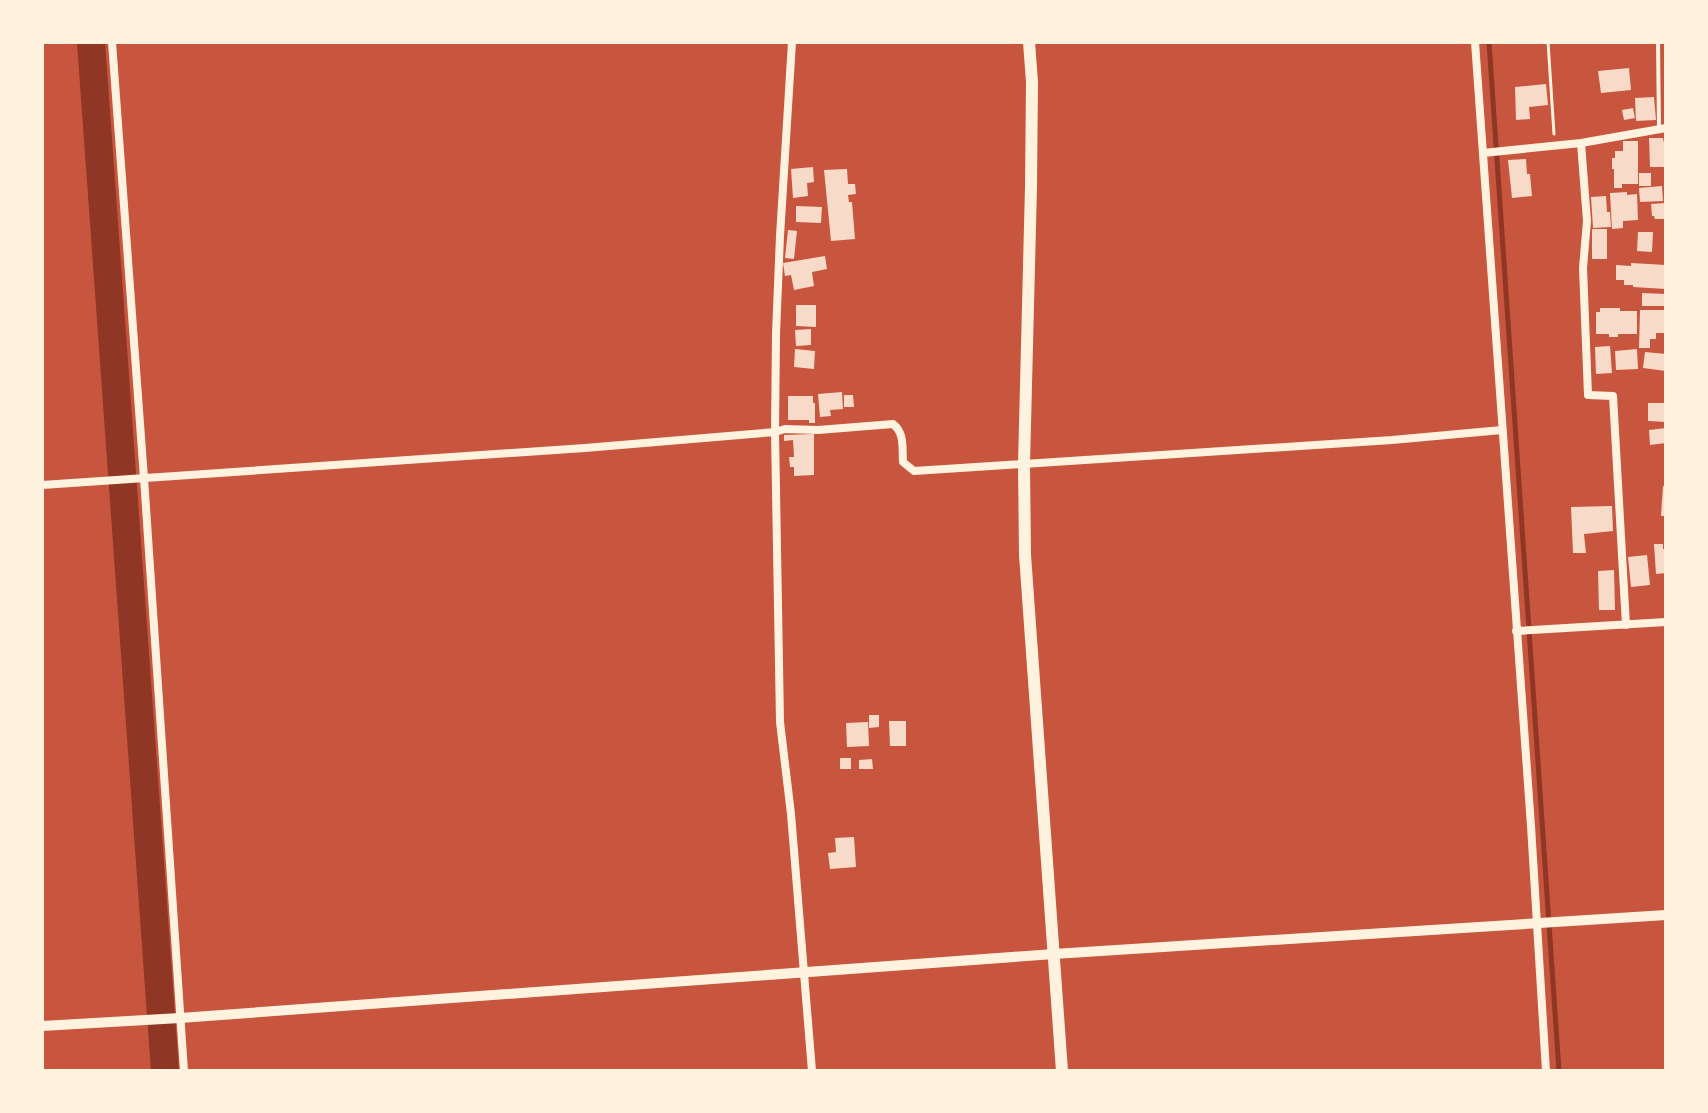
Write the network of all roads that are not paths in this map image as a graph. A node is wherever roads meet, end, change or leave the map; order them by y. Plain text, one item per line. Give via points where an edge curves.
1 (112, 42) edge
2 (792, 42) edge
3 (1029, 42) edge
4 (1475, 42) edge
5 (1658, 42) edge
6 (1663, 128) edge
7 (1581, 143) junction
8 (1487, 153) junction
9 (1502, 430) junction
10 (775, 432) junction
11 (1024, 464) junction
12 (144, 478) junction
13 (42, 485) edge
14 (1666, 622) edge
15 (1626, 625) junction
16 (1521, 631) junction
17 (1666, 915) edge
18 (1540, 924) junction
19 (1054, 954) junction
20 (803, 973) junction
21 (176, 1018) junction
22 (42, 1026) edge
23 (184, 1071) edge
24 (812, 1071) edge
25 (1062, 1071) edge
26 (1546, 1071) edge

1 - 12 street
2 - 10 street via 778,264
3 - 11 main road
4 - 8 street
5 - 6 lane
6 - 7 street
7 - 8 street
7 - 15 street via 1588,395 1613,396
8 - 9 street
9 - 11 street
9 - 16 street
10 - 11 street via 893,424 901,435 903,462 914,471
10 - 12 street
10 - 20 street via 780,722
11 - 19 main road via 1025,555
12 - 13 street
12 - 21 street
14 - 15 street
15 - 16 street
16 - 18 street
17 - 18 street
18 - 19 street
18 - 26 street
19 - 20 street
19 - 25 main road
20 - 21 street
20 - 24 street
21 - 22 street
21 - 23 street

